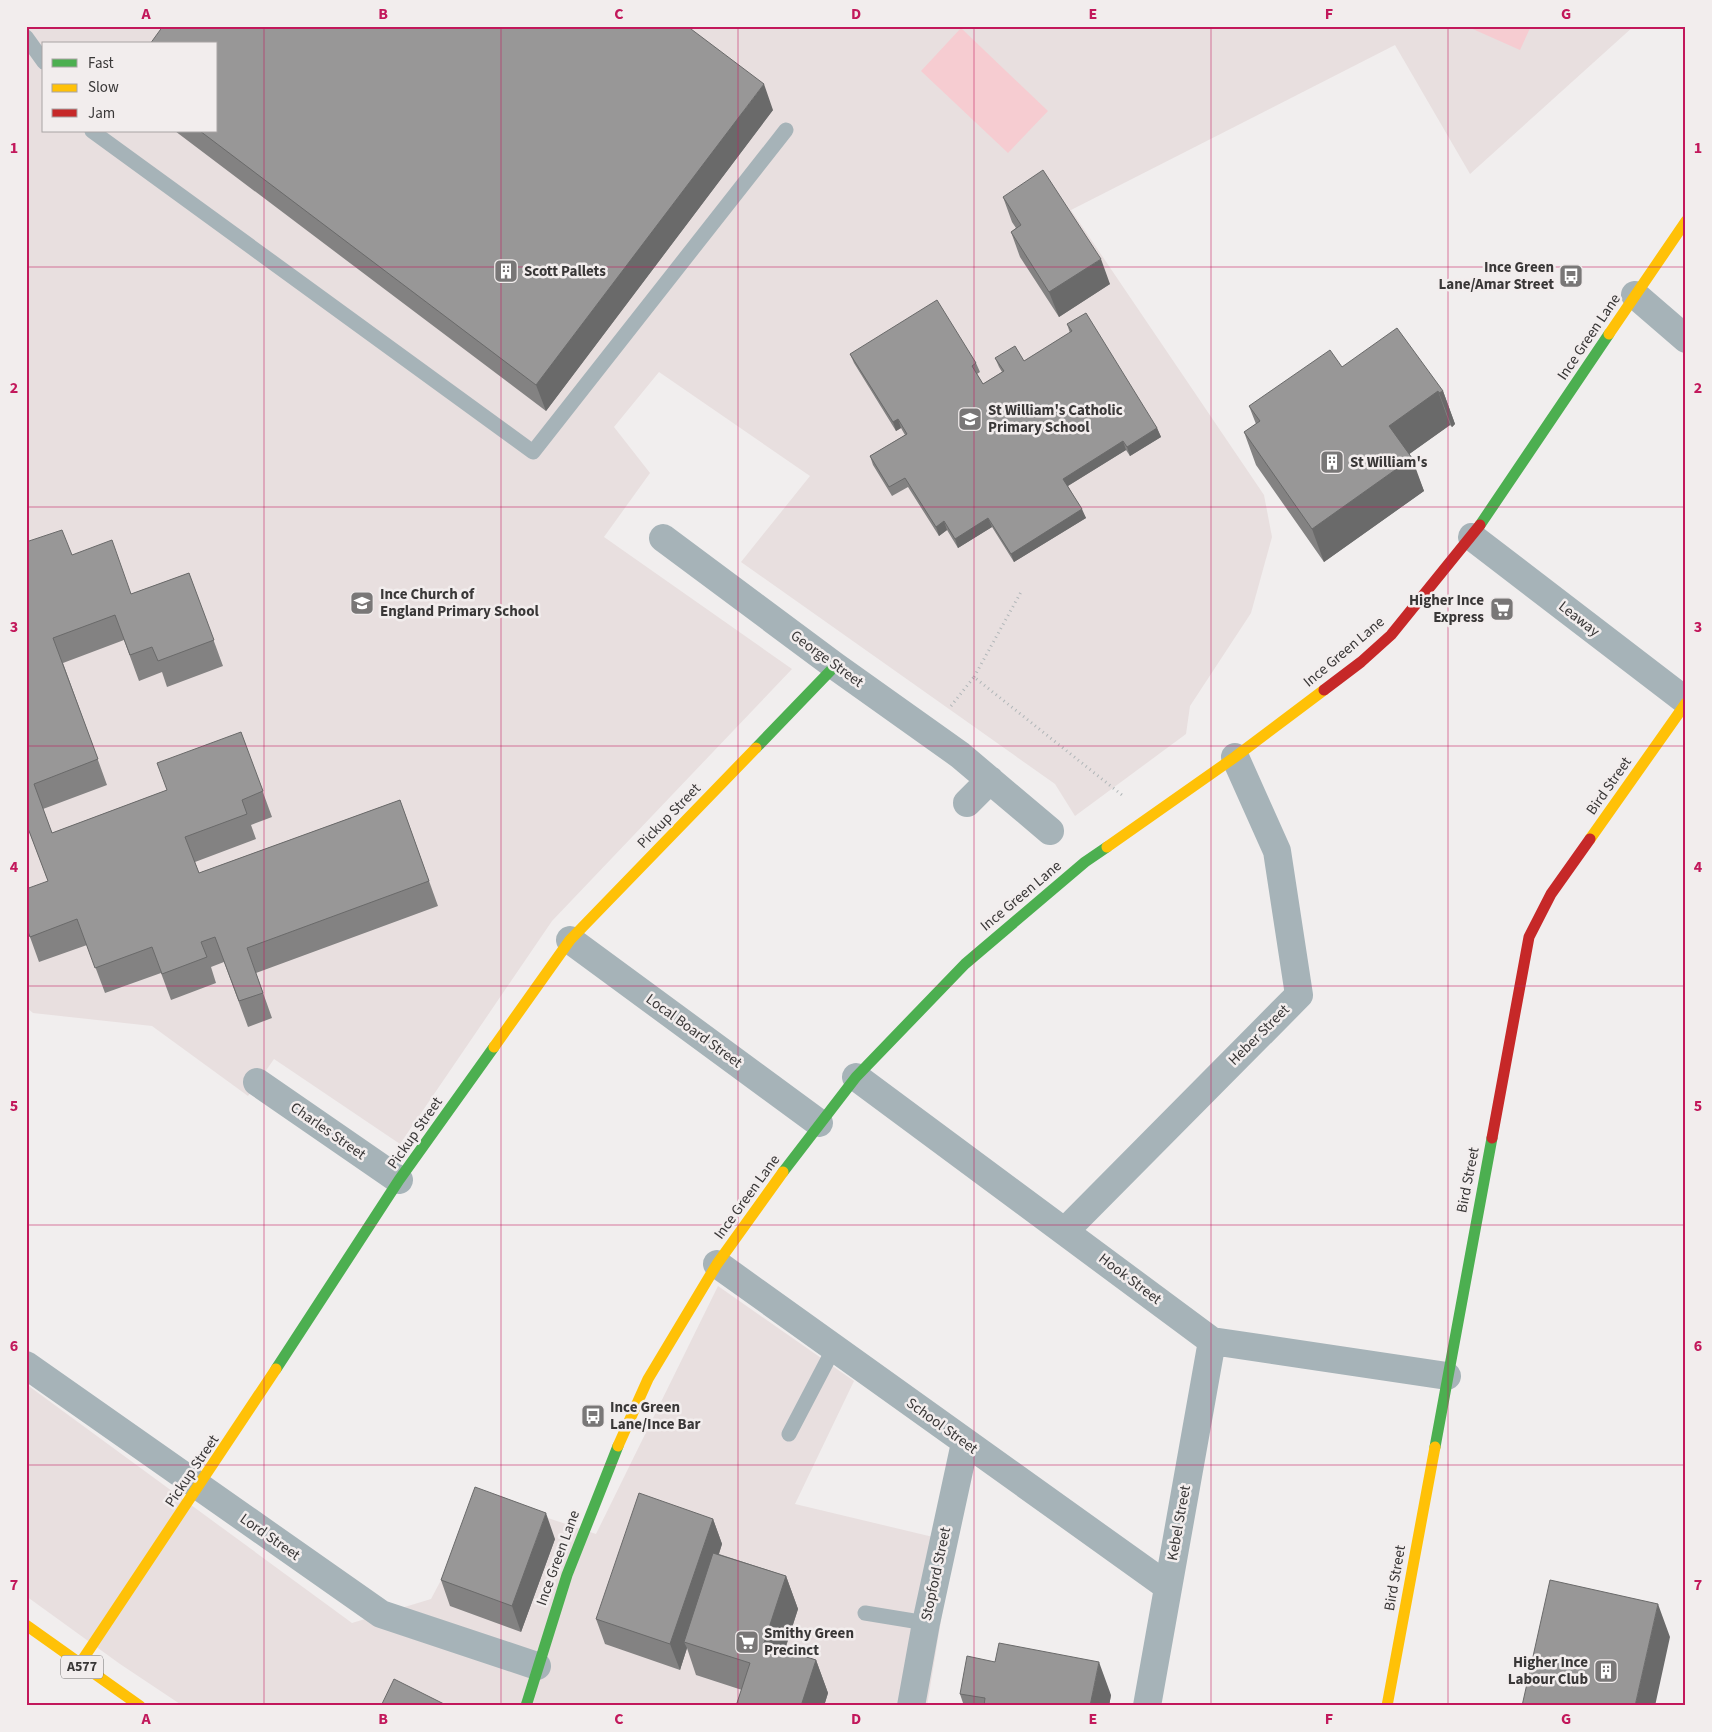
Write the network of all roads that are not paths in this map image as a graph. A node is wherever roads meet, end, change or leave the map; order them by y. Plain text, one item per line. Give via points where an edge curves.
1 (26, 37) edge
2 (42, 59) edge
3 (786, 130) dead end
4 (93, 132) edge
5 (1686, 221) edge
6 (1635, 295) junction
7 (1686, 339) edge
8 (1472, 537) junction
9 (663, 538) dead end
10 (835, 666) junction
11 (1686, 702) edge
12 (1235, 757) junction
13 (990, 780) junction
14 (967, 803) dead end
15 (1050, 831) dead end
16 (570, 940) junction
17 (856, 1077) junction
18 (257, 1082) dead end
19 (819, 1123) junction
20 (399, 1180) junction
21 (1066, 1231) junction
22 (717, 1264) junction
23 (1212, 1340) junction
24 (834, 1348) junction
25 (26, 1365) edge
26 (1447, 1376) junction
27 (789, 1434) dead end
28 (965, 1443) junction
29 (199, 1488) junction
30 (1167, 1586) junction
31 (865, 1613) dead end
32 (926, 1623) junction
33 (26, 1625) edge
34 (79, 1665) junction
35 (536, 1666) junction
36 (140, 1706) edge
37 (526, 1706) edge
38 (911, 1706) edge
39 (1147, 1706) edge
40 (1387, 1706) edge

1 - 2 lane
3 - 4 lane via 533,452
5 - 6 main road, Ince Green Lane
6 - 7 street
6 - 8 main road, Ince Green Lane
8 - 11 street, Leaway
8 - 12 main road, Ince Green Lane via 1391,635 1361,662
9 - 10 street, George Street
10 - 13 street, George Street
10 - 16 main road, Pickup Street
11 - 26 main road, Bird Street via 1551,894 1529,937
12 - 17 main road, Ince Green Lane via 1086,862 965,964
12 - 21 street, Heber Street via 1278,851 1299,995
13 - 14 street
13 - 15 street, George Street
16 - 19 street, Local Board Street
16 - 20 main road, Pickup Street
17 - 19 main road, Ince Green Lane
17 - 21 street, Hook Street
18 - 20 street, Charles Street
19 - 22 main road, Ince Green Lane
20 - 29 main road, Pickup Street
21 - 23 street, Hook Street
22 - 24 street, School Street
22 - 35 main road, Ince Green Lane via 648,1379 606,1473
23 - 26 street, Hook Street
23 - 30 street, Kebel Street
24 - 27 lane
24 - 28 street, School Street
25 - 29 street, Lord Street
26 - 40 main road, Bird Street
28 - 30 street, School Street
28 - 32 street, Stopford Street
29 - 34 main road, Pickup Street
29 - 35 street, Lord Street via 381,1614
30 - 39 street, Kebel Street
31 - 32 lane
32 - 38 street, Stopford Street
33 - 34 main road, A577
34 - 36 main road, A577
35 - 37 main road, Ince Green Lane

